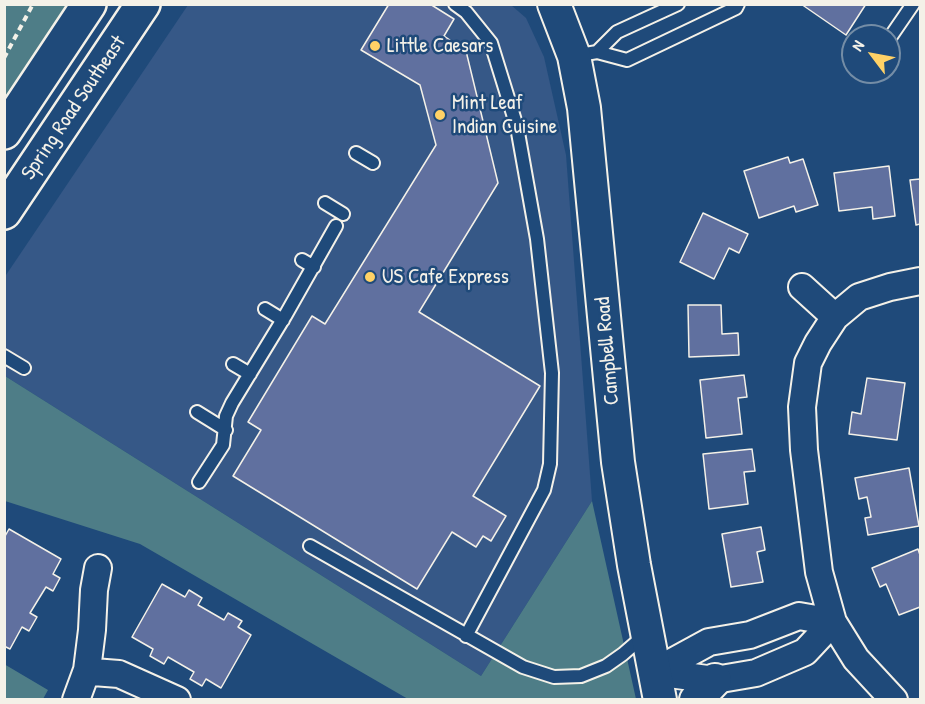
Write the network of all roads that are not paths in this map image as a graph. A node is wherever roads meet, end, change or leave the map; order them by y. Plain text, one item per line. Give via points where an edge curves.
1 (89, 4) edge
2 (143, 4) edge
3 (455, 4) edge
4 (554, 4) edge
5 (678, 4) edge
6 (738, 4) edge
7 (913, 4) edge
8 (899, 24) edge
9 (585, 54) junction
10 (4, 132) edge
11 (356, 153) dead end
12 (373, 163) dead end
13 (325, 203) dead end
14 (4, 212) edge
15 (343, 214) dead end
16 (336, 226) dead end
17 (302, 260) dead end
18 (314, 267) junction
19 (921, 281) edge
20 (802, 287) dead end
21 (265, 309) dead end
22 (836, 317) junction
23 (283, 320) junction
24 (4, 356) edge
25 (233, 364) dead end
26 (24, 368) dead end
27 (250, 374) junction
28 (197, 412) dead end
29 (226, 430) junction
30 (199, 482) dead end
31 (310, 546) dead end
32 (98, 568) dead end
33 (833, 622) junction
34 (646, 633) junction
35 (466, 636) junction
36 (87, 670) junction
37 (657, 686) edge
38 (706, 690) edge
39 (76, 699) edge
40 (177, 699) edge
41 (894, 699) edge

1 - 10 main road, Spring Road Southeast
2 - 14 main road, Spring Road Southeast
3 - 35 lane via 491,43 517,127 537,239 552,373 550,464 544,490
4 - 9 street, Campbell Road
5 - 9 lane via 617,32
6 - 9 lane via 627,60
7 - 8 lane
9 - 34 street, Campbell Road via 584,108 618,462
11 - 12 lane
13 - 15 lane
16 - 18 lane
17 - 18 lane
18 - 23 lane
19 - 22 street via 860,297
20 - 22 street
21 - 23 lane
22 - 33 street via 808,363 802,407 819,572
23 - 27 lane
24 - 26 lane
25 - 27 lane
27 - 29 lane via 226,416
28 - 29 lane
29 - 30 lane via 223,444
31 - 35 lane
32 - 36 street
33 - 37 street via 799,616 750,635 709,642
33 - 38 street via 805,652
33 - 41 street via 856,659
34 - 35 lane via 606,666 581,676 554,677 523,667
34 - 37 street, Campbell Road
36 - 39 street
36 - 40 street via 119,674
37 - 38 street

